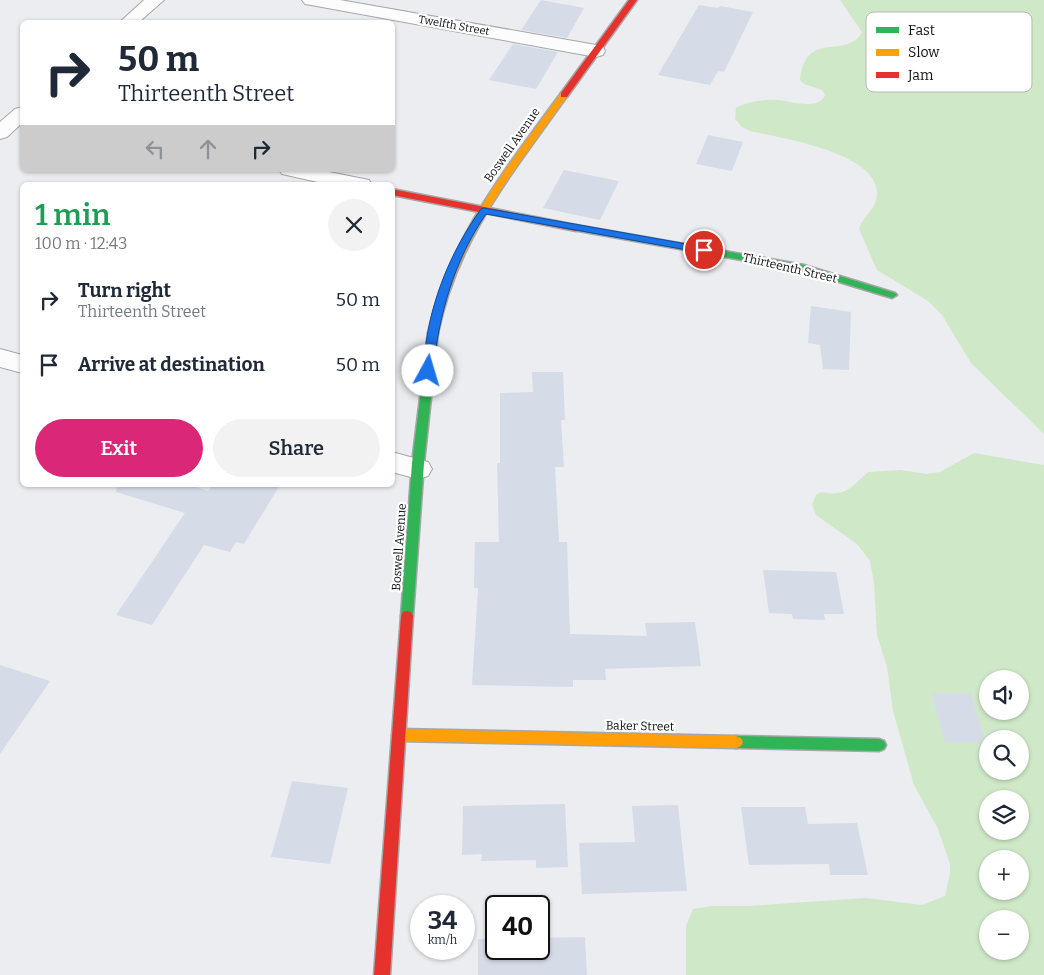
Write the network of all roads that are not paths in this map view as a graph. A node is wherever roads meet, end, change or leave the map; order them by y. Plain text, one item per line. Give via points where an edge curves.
1 (155, 0) edge
2 (311, 0) edge
3 (633, 0) edge
4 (130, 20) edge
5 (596, 51) junction
6 (0, 109) edge
7 (20, 114) edge
8 (20, 116) edge
9 (0, 133) edge
10 (299, 172) edge
11 (347, 182) edge
12 (395, 193) edge
13 (484, 211) junction
14 (892, 295) dead end
15 (0, 358) edge
16 (20, 363) edge
17 (395, 463) edge
18 (418, 469) junction
19 (399, 735) junction
20 (880, 745) dead end
21 (382, 975) edge

1 - 4 street
2 - 5 street, Twelfth Street
3 - 5 street, Boswell Avenue
5 - 13 street, Boswell Avenue
6 - 7 street
8 - 9 street
10 - 11 street
12 - 13 street, Thirteenth Street
13 - 14 street, Thirteenth Street via 807,269
13 - 18 street, Boswell Avenue via 458,254 440,302 433,330
15 - 16 street
17 - 18 street
18 - 19 street, Boswell Avenue
19 - 20 street, Baker Street
19 - 21 street, Boswell Avenue

